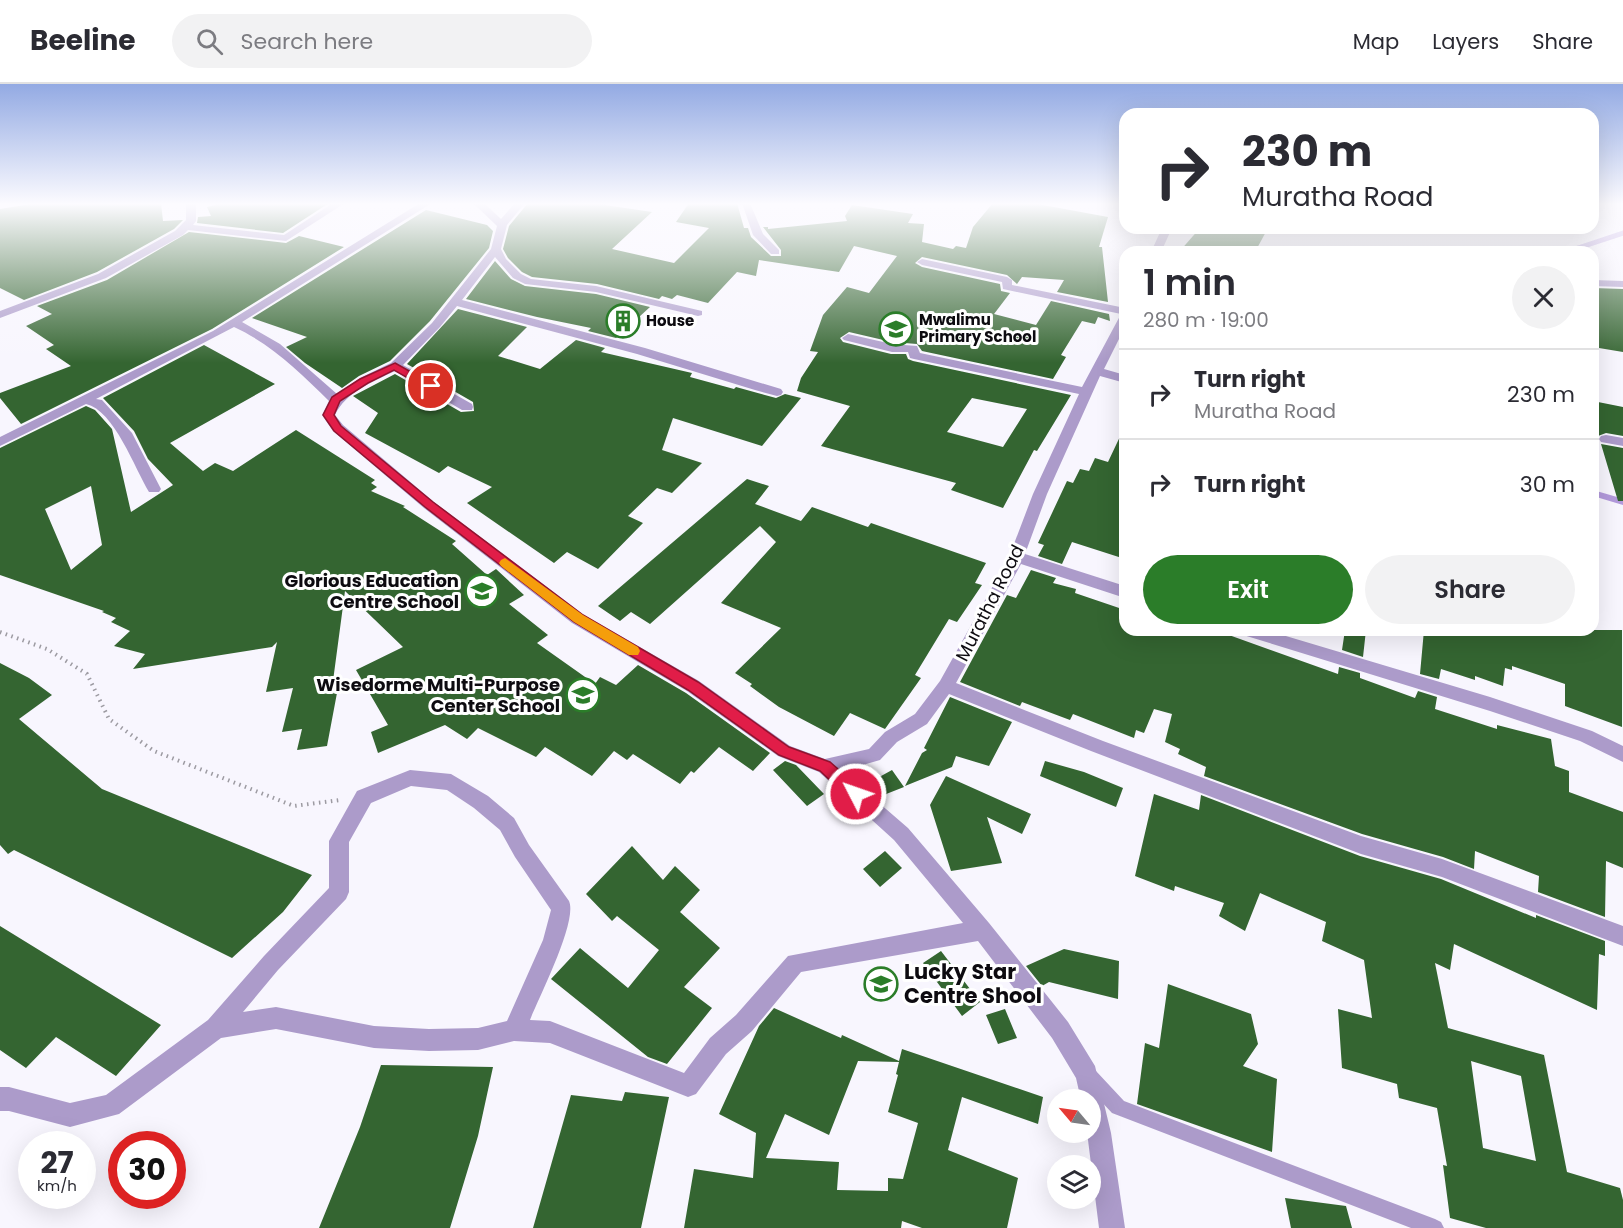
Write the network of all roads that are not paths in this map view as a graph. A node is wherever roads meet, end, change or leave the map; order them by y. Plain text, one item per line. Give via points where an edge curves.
1 (139, 256) edge
2 (341, 256) edge
3 (490, 256) edge
4 (499, 256) edge
5 (922, 262) dead end
6 (1599, 283) edge
7 (1623, 284) edge
8 (454, 301) junction
9 (698, 313) dead end
10 (0, 315) edge
11 (1119, 319) edge
12 (234, 323) junction
13 (1119, 329) edge
14 (848, 338) dead end
15 (395, 366) junction
16 (1096, 371) junction
17 (1119, 377) edge
18 (777, 392) dead end
19 (1086, 392) junction
20 (336, 399) junction
21 (85, 400) junction
22 (467, 407) dead end
23 (1606, 439) dead end
24 (0, 442) edge
25 (1623, 442) edge
26 (153, 489) dead end
27 (1017, 557) junction
28 (1119, 590) edge
29 (1266, 636) edge
30 (946, 686) junction
31 (1623, 754) edge
32 (825, 767) junction
33 (982, 930) junction
34 (1623, 936) edge
35 (216, 1028) junction
36 (514, 1030) junction
37 (1088, 1074) junction
38 (0, 1099) edge
39 (1112, 1228) edge
40 (1435, 1228) edge

1 - 10 street via 102,276
2 - 12 street
3 - 8 street
4 - 9 street via 517,276 529,282 596,289
5 - 11 street via 1007,280 1007,287
6 - 7 street
8 - 15 street
8 - 18 street
12 - 20 street via 257,333
12 - 21 street
13 - 16 street, Muratha Road
14 - 19 street via 913,349 914,355
15 - 20 street
15 - 22 street
16 - 17 street
16 - 19 street, Muratha Road
19 - 27 street, Muratha Road via 1040,494
20 - 32 street via 328,415 338,428 578,619 693,686 784,751
21 - 24 street
21 - 26 street via 99,403 125,433
23 - 25 street
27 - 28 street
27 - 30 street, Muratha Road
29 - 31 street via 1586,736
30 - 32 street, Muratha Road via 921,719 891,737 874,755
30 - 34 street via 1361,844 1442,868
32 - 33 street via 902,834
33 - 36 street via 795,963 744,1023 718,1046 688,1086 550,1032
33 - 37 street via 1060,1030
35 - 36 street via 276,1018 374,1037 429,1041 478,1039
35 - 36 street via 339,892 339,841 364,797 410,778 451,782 507,824 562,908 553,941
35 - 38 street via 111,1106 70,1115
37 - 39 street
37 - 40 lane via 1118,1107

